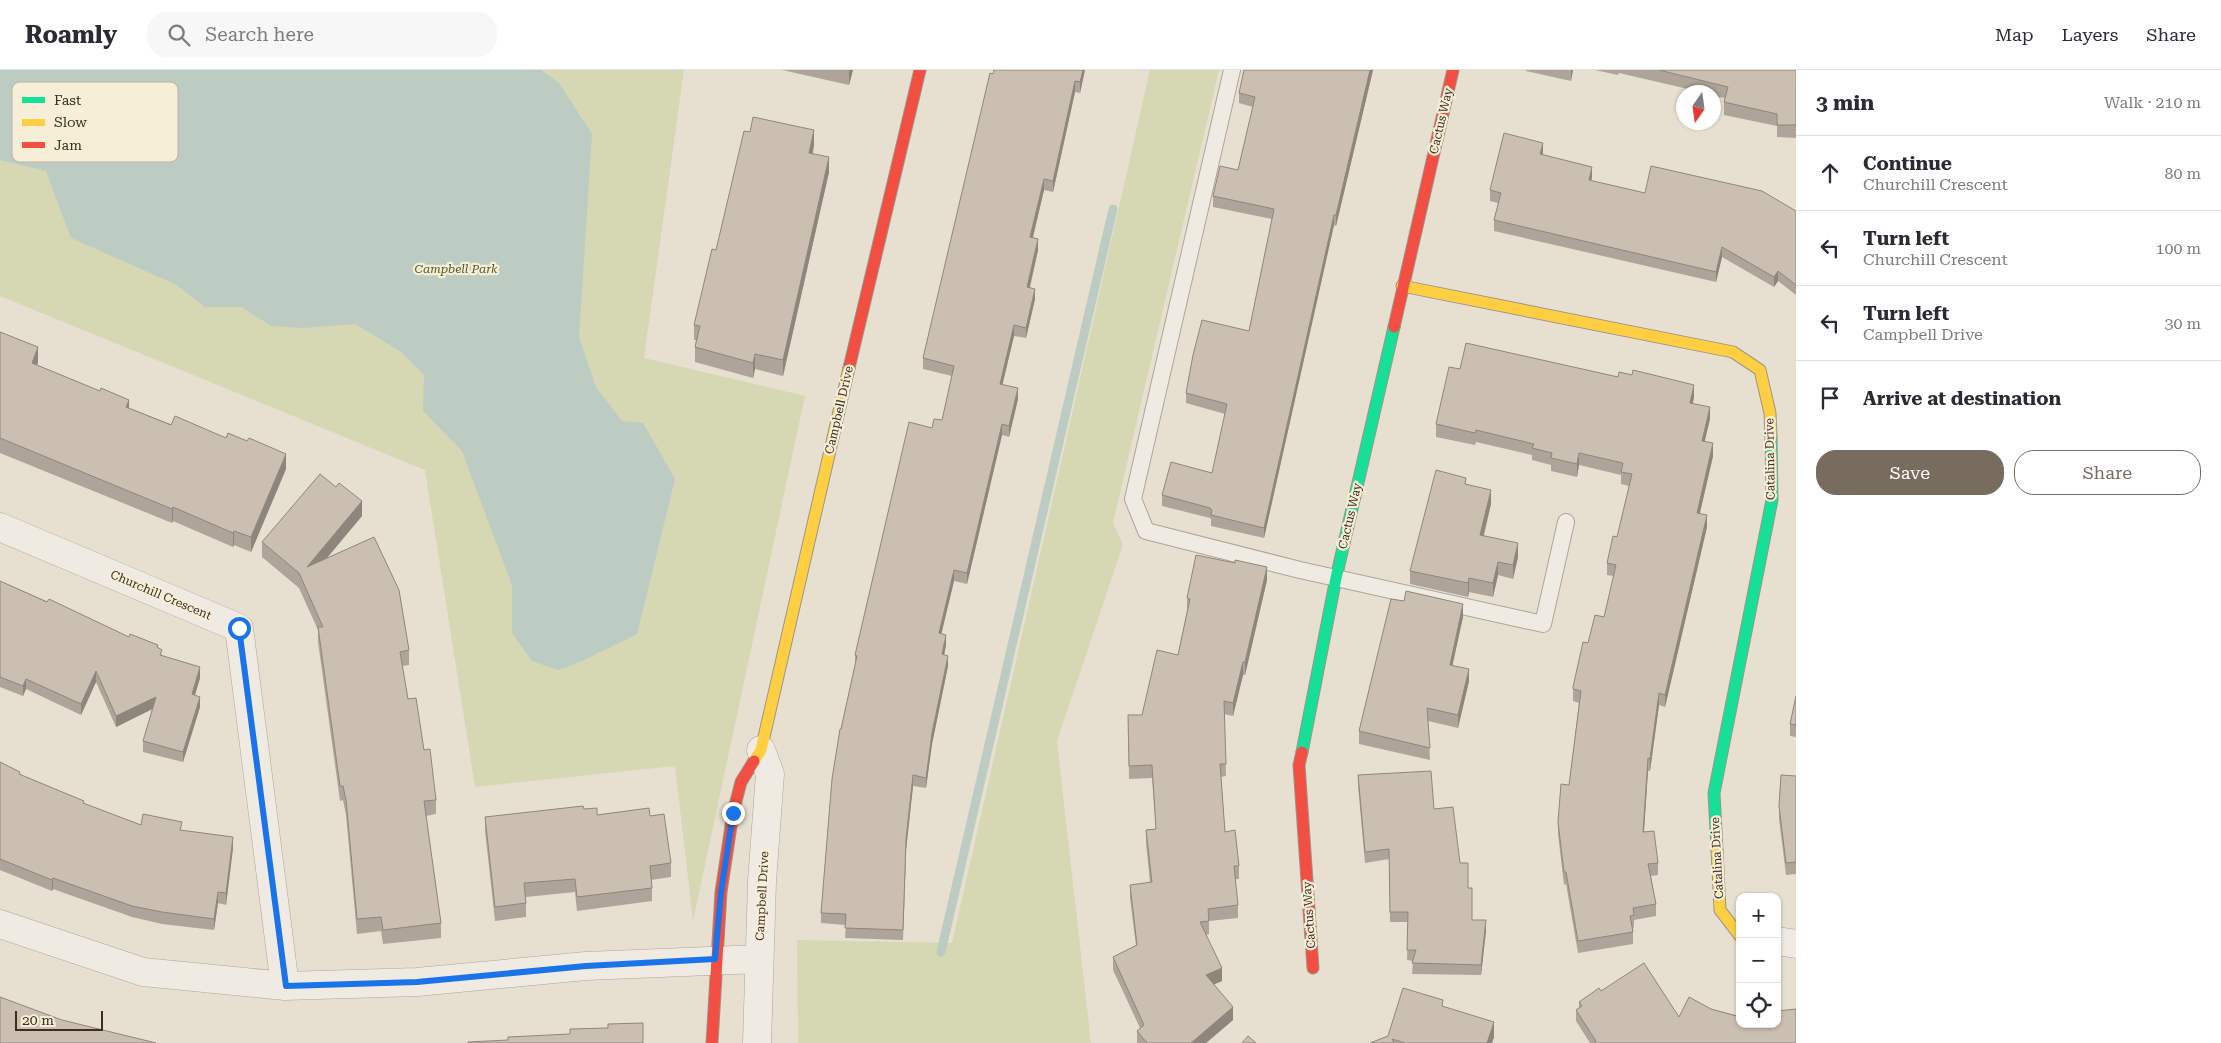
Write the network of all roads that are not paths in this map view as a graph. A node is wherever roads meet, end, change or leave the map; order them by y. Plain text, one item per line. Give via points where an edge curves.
1 (920, 70) edge
2 (1232, 70) edge
3 (1453, 70) edge
4 (1402, 286) junction
5 (1566, 522) dead end
6 (0, 527) edge
7 (1336, 578) junction
8 (761, 750) junction
9 (0, 924) edge
10 (1736, 931) edge
11 (1781, 942) edge
12 (1796, 944) edge
13 (715, 959) junction
14 (759, 959) junction
15 (1312, 968) dead end
16 (286, 986) junction
17 (712, 1043) edge
18 (757, 1043) edge

1 - 8 street, Campbell Drive
2 - 7 lane via 1133,499 1146,531
3 - 4 street, Cactus Way
4 - 7 street, Cactus Way
4 - 10 street, Catalina Drive via 1733,352 1760,370 1770,413 1772,500 1714,793 1720,910
5 - 7 lane via 1543,624
6 - 16 street, Churchill Crescent via 239,628
7 - 15 street, Cactus Way via 1299,765
8 - 13 street, Campbell Drive via 741,782 733,813
8 - 14 street, Campbell Drive via 770,774
9 - 16 street via 143,972
11 - 12 street
13 - 14 street
13 - 16 street via 586,966 417,982
13 - 17 street, Campbell Drive
14 - 18 street, Campbell Drive

